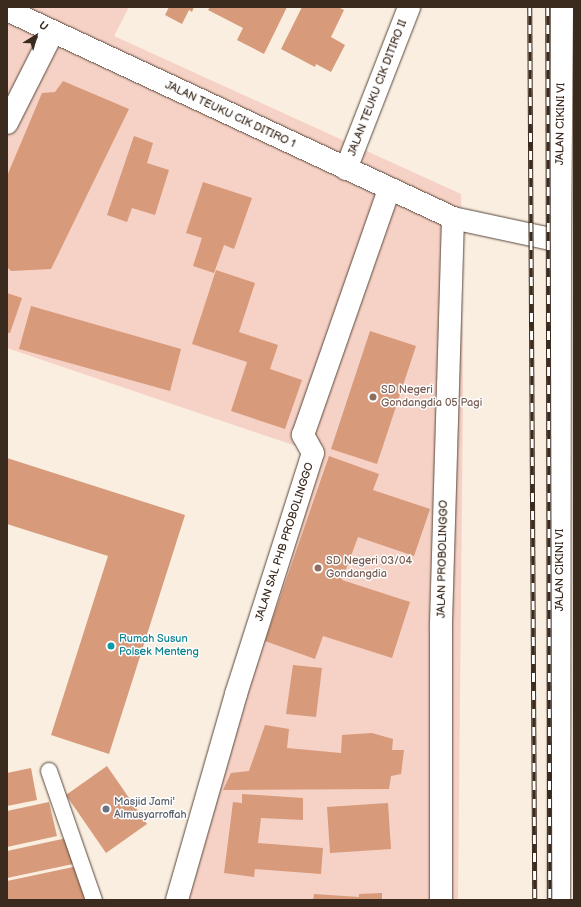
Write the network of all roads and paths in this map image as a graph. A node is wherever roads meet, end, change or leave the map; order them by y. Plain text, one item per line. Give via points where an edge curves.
1 (409, 7) edge
2 (562, 7) edge
3 (7, 10) edge
4 (53, 32) junction
5 (7, 123) edge
6 (346, 170) junction
7 (389, 189) junction
8 (453, 218) junction
9 (560, 241) junction
10 (49, 771) dead end
11 (94, 900) edge
12 (177, 900) edge
13 (441, 900) edge
14 (559, 900) edge

1 - 6 street, JALAN TEUKU CIK DITIRO II
2 - 9 street, JALAN CIKINI VI
3 - 4 street, JALAN TEUKU CIK DITIRO 1
4 - 5 street
4 - 6 street, JALAN TEUKU CIK DITIRO 1
6 - 7 street, JALAN TEUKU CIK DITIRO 1
7 - 8 street, JALAN TEUKU CIK DITIRO 1
7 - 12 street, JALAN SAL PHB PROBOLINGGO via 303,435 313,453 236,694
8 - 9 street
8 - 13 street, JALAN PROBOLINGGO via 441,628
9 - 14 street, JALAN CIKINI VI
10 - 11 lane

